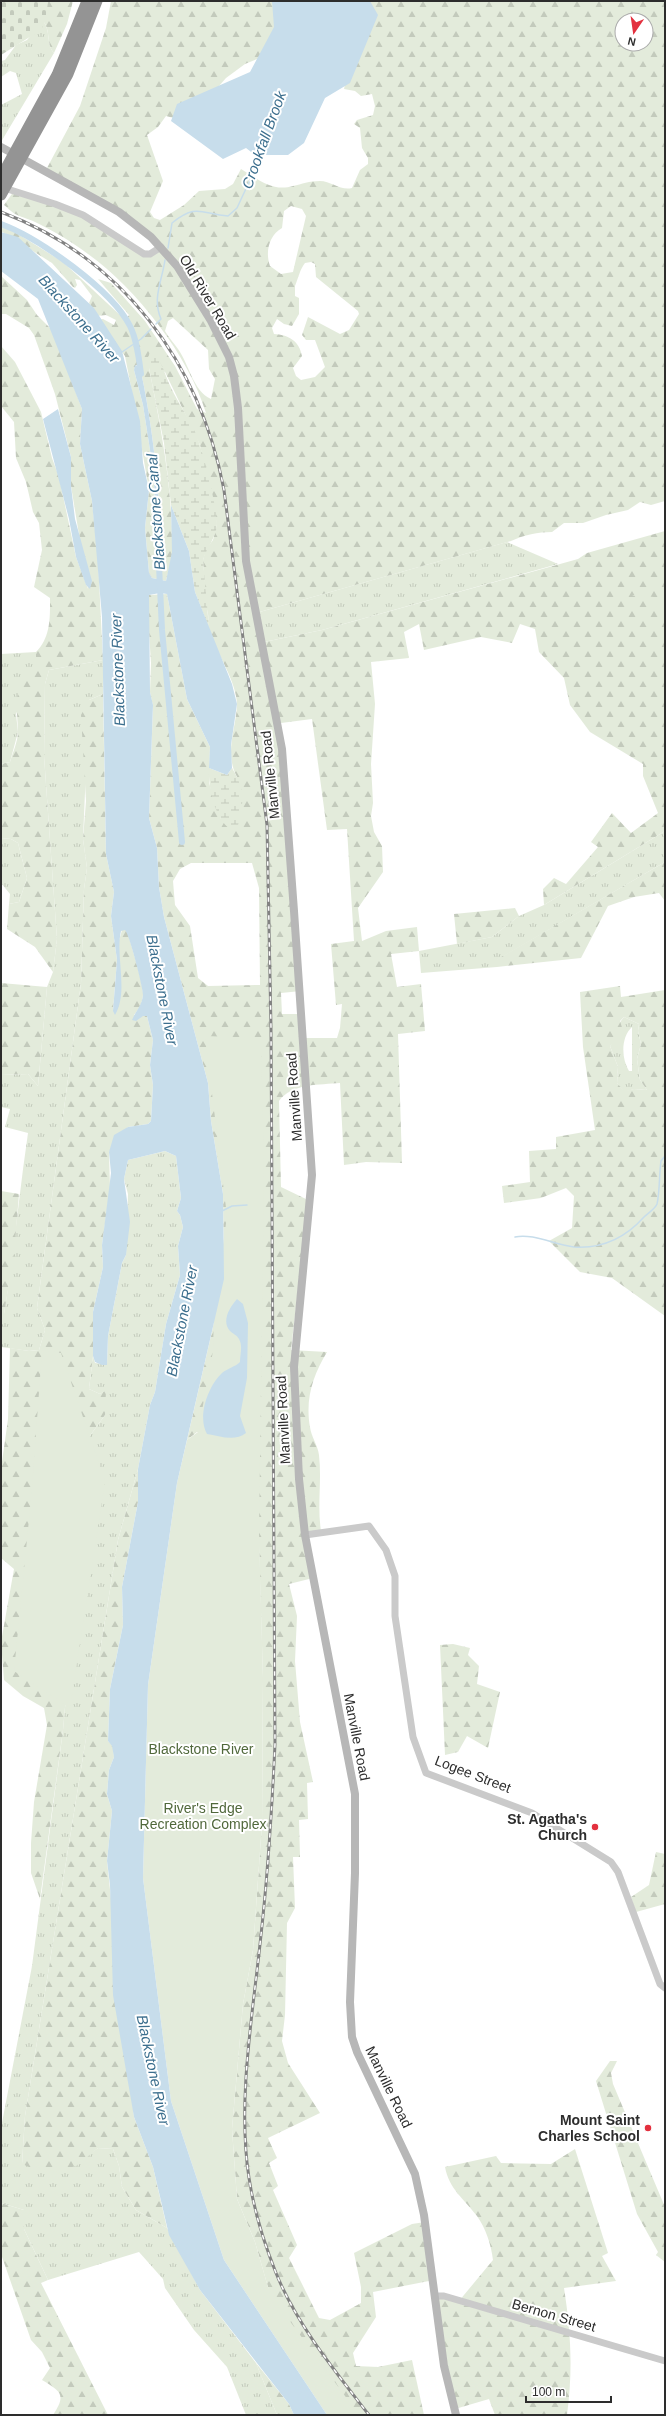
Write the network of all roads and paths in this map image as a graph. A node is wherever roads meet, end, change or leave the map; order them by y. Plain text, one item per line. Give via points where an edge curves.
1 (87, 1) edge
2 (97, 1) edge
3 (31, 134) junction
4 (1, 147) edge
5 (1, 177) edge
6 (1, 187) edge
7 (1, 195) edge
8 (160, 247) junction
9 (237, 407) joint
10 (305, 1535) junction
11 (665, 1988) edge
12 (435, 2296) junction
13 (665, 2360) edge
14 (456, 2415) edge

1 - 3 highway
2 - 3 highway via 73,64
3 - 5 highway
3 - 7 highway
4 - 8 main road, Old River Road via 119,212
6 - 8 street via 82,215 144,254 150,254
8 - 9 main road, Old River Road via 189,284 221,340 231,365
9 - 10 main road, Manville Road via 246,561 282,749 312,1175 294,1367 299,1479
10 - 11 street, Logee Street via 369,1526 386,1550 395,1576 395,1616 413,1737 426,1773 532,1812 611,1862 618,1872 660,1984
10 - 12 main road, Manville Road via 355,1794 350,2002 352,2037 356,2052 415,2174 424,2215
12 - 13 street, Bernon Street via 444,2296
12 - 14 main road, Manville Road via 444,2366

